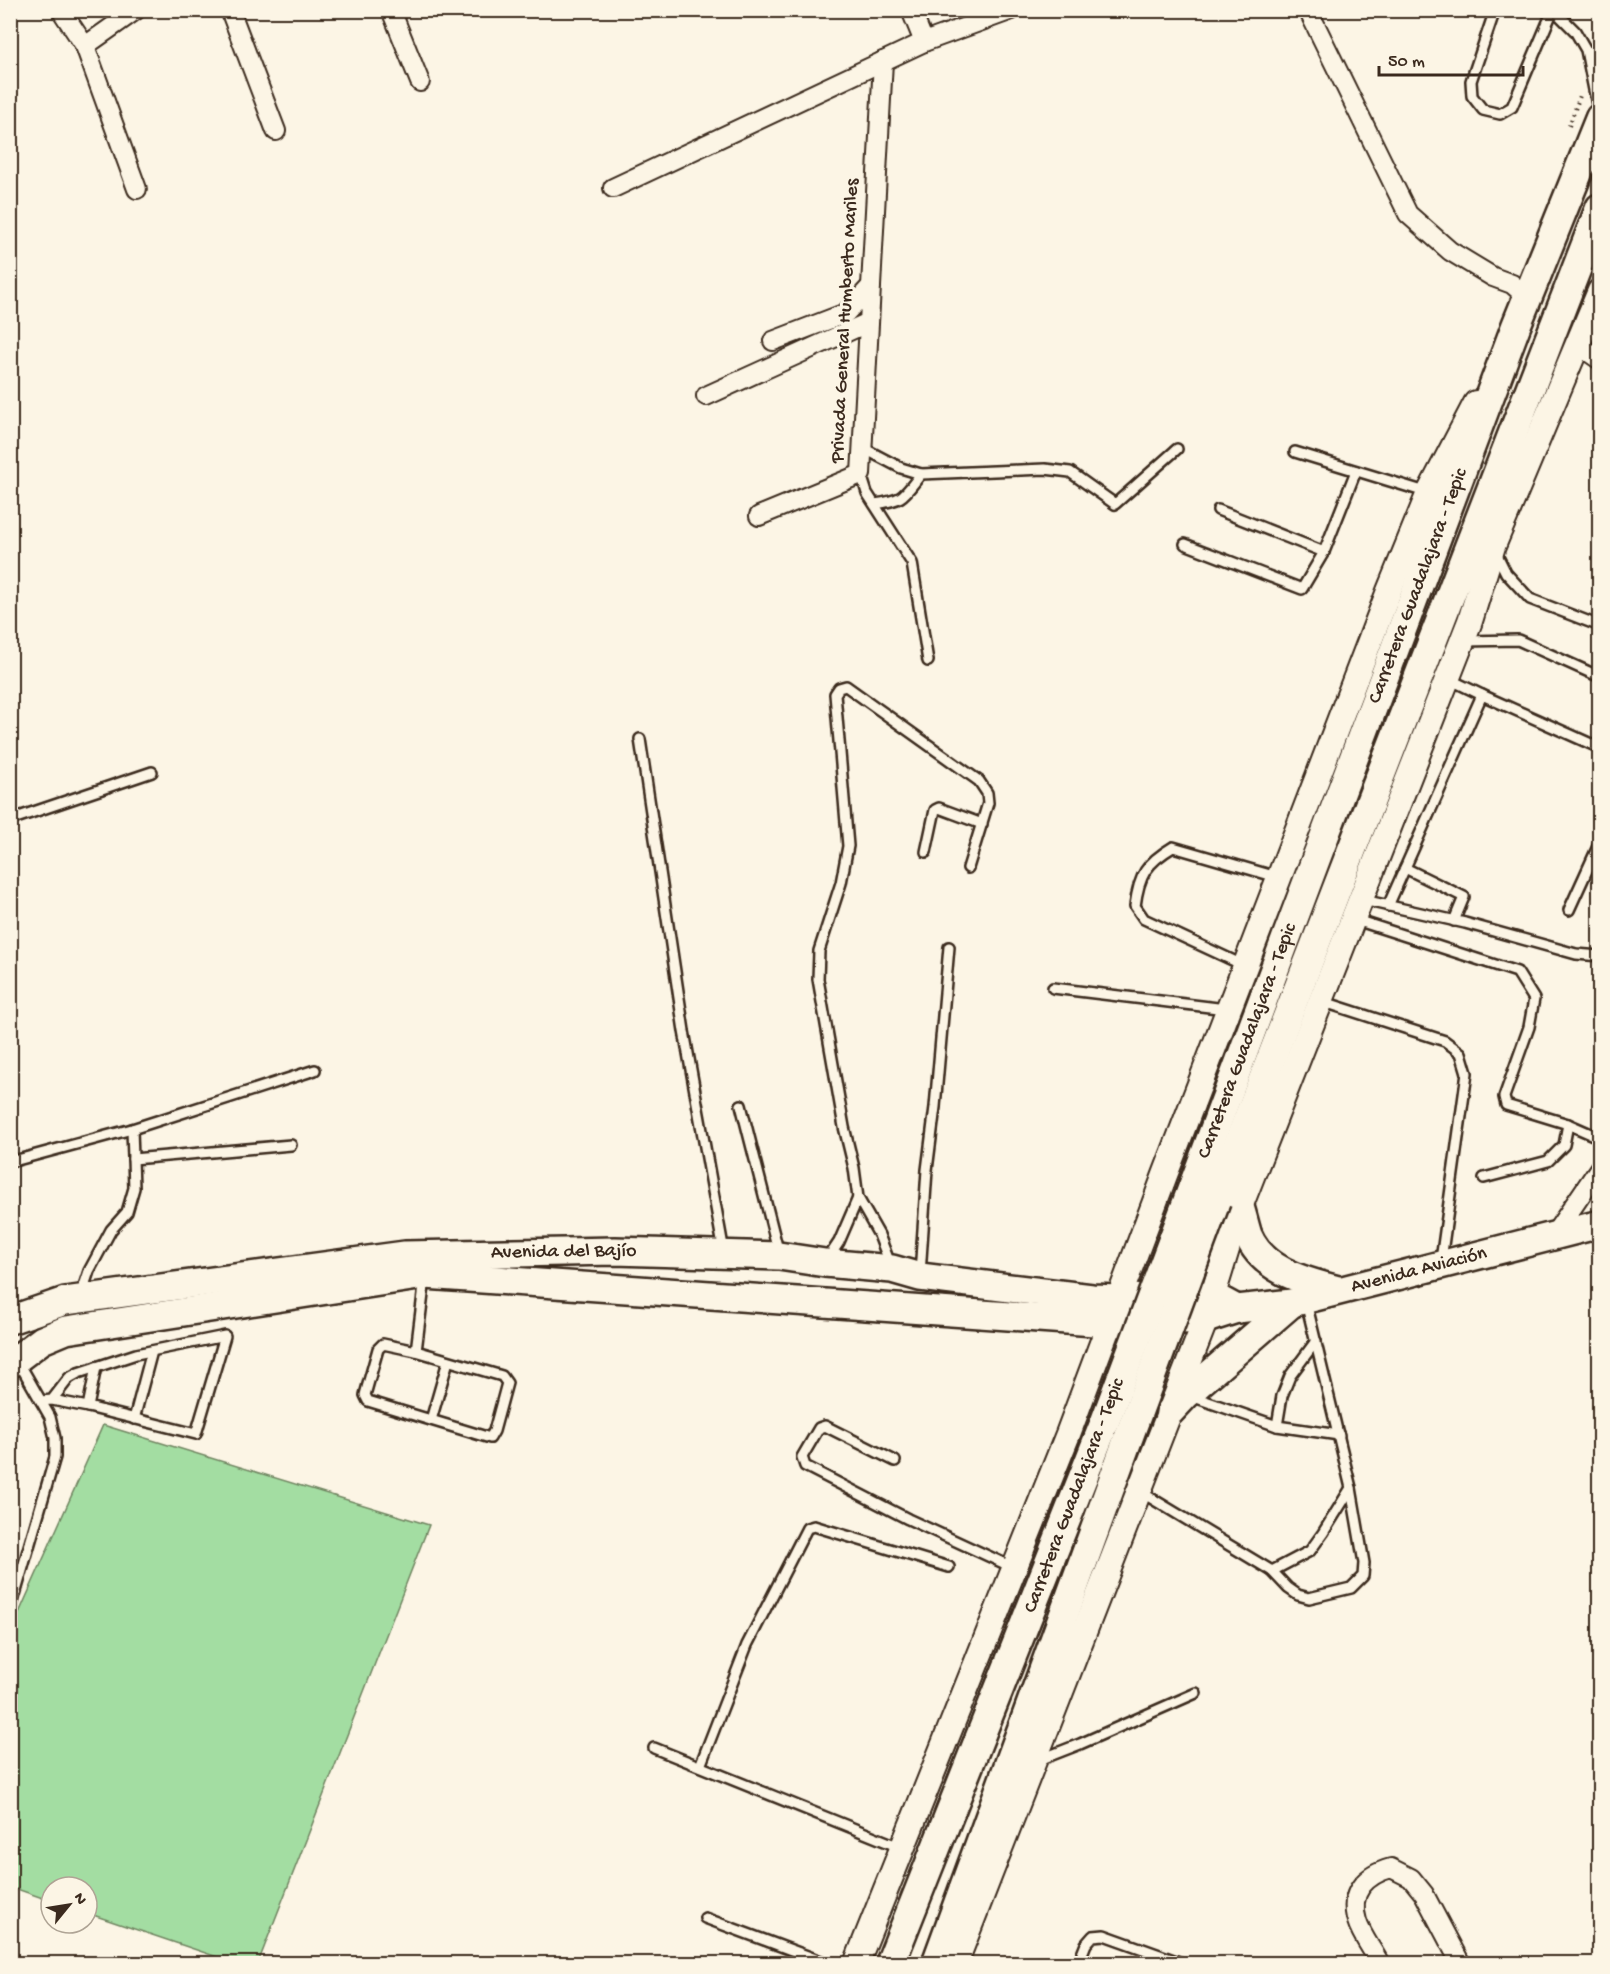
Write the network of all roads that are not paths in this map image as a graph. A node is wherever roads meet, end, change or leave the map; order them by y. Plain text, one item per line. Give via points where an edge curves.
1 (61, 10) edge
2 (136, 10) edge
3 (230, 10) edge
4 (391, 10) edge
5 (911, 10) edge
6 (1012, 10) edge
7 (1308, 10) edge
8 (1495, 10) edge
9 (1553, 10) edge
10 (924, 42) junction
11 (85, 45) junction
12 (883, 61) junction
13 (420, 82) dead end
14 (1599, 118) edge
15 (276, 131) dead end
16 (613, 188) dead end
17 (137, 189) dead end
18 (1599, 208) edge
19 (871, 286) junction
20 (1599, 291) edge
21 (1528, 298) junction
22 (1595, 311) edge
23 (869, 322) junction
24 (773, 341) dead end
25 (1577, 344) junction
26 (1599, 360) edge
27 (706, 396) dead end
28 (863, 448) junction
29 (1177, 449) dead end
30 (1296, 452) dead end
31 (1356, 471) junction
32 (861, 474) junction
33 (921, 474) junction
34 (1440, 496) junction
35 (875, 504) junction
36 (1218, 510) dead end
37 (759, 516) dead end
38 (1185, 544) dead end
39 (1493, 546) junction
40 (1324, 552) junction
41 (1599, 626) edge
42 (1462, 641) junction
43 (928, 661) dead end
44 (1599, 677) edge
45 (1447, 678) junction
46 (1482, 695) junction
47 (640, 739) dead end
48 (1599, 748) edge
49 (152, 772) dead end
50 (10, 820) edge
51 (982, 824) junction
52 (1599, 842) edge
53 (926, 852) dead end
54 (968, 868) dead end
55 (1405, 868) junction
56 (1279, 878) junction
57 (1388, 906) junction
58 (1357, 909) junction
59 (1569, 909) dead end
60 (1454, 921) junction
61 (949, 947) dead end
62 (1599, 956) edge
63 (1245, 966) junction
64 (1053, 988) dead end
65 (1321, 1002) junction
66 (1229, 1009) junction
67 (315, 1070) dead end
68 (741, 1105) dead end
69 (1569, 1124) junction
70 (132, 1129) junction
71 (1599, 1138) edge
72 (291, 1145) dead end
73 (133, 1159) junction
74 (10, 1162) edge
75 (1599, 1167) edge
76 (1165, 1175) junction
77 (1484, 1178) dead end
78 (858, 1198) junction
79 (1216, 1199) junction
80 (1599, 1224) edge
81 (1553, 1236) junction
82 (725, 1254) junction
83 (779, 1256) junction
84 (825, 1263) junction
85 (1440, 1265) junction
86 (892, 1269) junction
87 (425, 1275) junction
88 (920, 1277) junction
89 (1339, 1290) junction
90 (80, 1299) junction
91 (1299, 1301) junction
92 (1209, 1308) junction
93 (1114, 1311) junction
94 (10, 1320) edge
95 (1316, 1341) junction
96 (152, 1351) junction
97 (416, 1352) junction
98 (13, 1357) edge
99 (448, 1361) junction
100 (96, 1367) junction
101 (52, 1400) junction
102 (41, 1401) junction
103 (1178, 1403) junction
104 (88, 1407) junction
105 (134, 1419) junction
106 (431, 1420) junction
107 (1277, 1426) junction
108 (1116, 1432) junction
109 (1068, 1434) junction
110 (1339, 1436) junction
111 (895, 1461) dead end
112 (1144, 1480) junction
113 (1351, 1488) junction
114 (949, 1567) dead end
115 (1014, 1568) junction
116 (1272, 1571) junction
117 (10, 1612) edge
118 (1196, 1693) dead end
119 (654, 1748) dead end
120 (1034, 1762) junction
121 (700, 1766) junction
122 (902, 1848) junction
123 (705, 1918) dead end
124 (829, 1964) edge
125 (856, 1964) edge
126 (890, 1964) edge
127 (936, 1964) edge
128 (955, 1964) edge
129 (1078, 1964) edge
130 (1185, 1964) edge
131 (1380, 1964) edge
132 (1461, 1964) edge

1 - 11 street
2 - 11 street
3 - 15 street
4 - 13 street
5 - 10 street
6 - 10 street
7 - 21 street via 1408,214 1450,251 1512,284
8 - 9 lane via 1471,81 1472,96 1483,110 1500,114 1512,107
9 - 14 lane via 1575,31 1586,50
10 - 12 street
11 - 17 street
12 - 16 street
12 - 19 street, Privada General Humberto Mariles
14 - 21 highway, Carretera Guadalajara - Tepic
18 - 79 highway, Carretera Guadalajara - Tepic
19 - 23 street, Privada General Humberto Mariles
19 - 24 street via 846,313
20 - 22 main road
21 - 34 highway, Carretera Guadalajara - Tepic
22 - 25 main road
23 - 27 street
23 - 28 street, Privada General Humberto Mariles
25 - 26 street
25 - 39 main road
28 - 32 street, Privada General Humberto Mariles
28 - 33 lane
29 - 33 lane via 1114,504 1070,472 1045,469
30 - 31 lane
31 - 34 lane
31 - 40 lane
32 - 35 lane
32 - 37 street, Privada General Humberto Mariles
33 - 35 lane via 897,501
34 - 56 main road
34 - 79 highway, Carretera Guadalajara - Tepic
35 - 43 lane via 912,563
36 - 40 lane
38 - 40 lane via 1302,590
39 - 41 lane via 1506,573 1530,599
39 - 42 main road
42 - 44 lane via 1518,640
42 - 45 main road
45 - 46 lane
45 - 58 main road
46 - 48 lane
46 - 55 lane
47 - 82 lane via 684,1031
49 - 50 lane
51 - 53 lane via 939,808 935,810
51 - 54 lane
51 - 78 lane via 988,803 979,781 846,686 840,688 835,694 848,846 841,883 819,951 818,979
52 - 59 lane
55 - 57 lane
55 - 60 lane via 1464,897
56 - 63 main road
56 - 63 lane via 1173,847 1154,858 1138,884 1135,906 1144,918
57 - 58 lane
57 - 60 lane
58 - 65 main road
58 - 69 lane via 1517,972 1534,999 1529,1028 1504,1096 1506,1105
60 - 62 lane via 1576,954
61 - 88 lane
63 - 66 main road
64 - 66 lane
65 - 79 main road
65 - 85 lane via 1445,1041 1461,1053 1467,1073
66 - 76 main road
67 - 70 lane
68 - 83 lane
69 - 71 lane
69 - 77 lane via 1564,1145 1548,1161
70 - 73 lane
70 - 74 lane
72 - 73 lane
73 - 90 lane via 134,1188 127,1212 111,1230 89,1271
75 - 81 street
76 - 79 main road via 1189,1209 1199,1215 1218,1217
76 - 93 main road
78 - 84 lane
78 - 86 lane
79 - 89 main road via 1260,1254 1288,1276
79 - 92 main road
79 - 108 highway, Carretera Guadalajara - Tepic, bridge
80 - 81 main road, Avenida Aviación
81 - 85 main road, Avenida Aviación
82 - 83 main road, Avenida del Bajío
82 - 90 main road, Avenida del Bajío via 615,1251 405,1255
83 - 84 main road, Avenida del Bajío
84 - 86 main road, Avenida del Bajío
85 - 89 main road, Avenida Aviación
86 - 88 main road, Avenida del Bajío
87 - 93 main road, Avenida del Bajío
87 - 97 lane
87 - 98 main road, Avenida del Bajío via 66,1330
88 - 93 main road, Avenida del Bajío
89 - 91 main road, Avenida Aviación
90 - 94 main road, Avenida del Bajío
91 - 92 main road, Avenida Aviación via 1237,1310
91 - 95 lane
91 - 103 main road
92 - 93 main road, Avenida Aviación
92 - 103 main road
93 - 109 main road
95 - 107 lane via 1290,1376
95 - 110 lane
96 - 100 lane
96 - 105 lane
96 - 105 lane via 225,1336 196,1434
97 - 99 lane
97 - 106 lane via 383,1344 378,1348 365,1395 368,1401
98 - 102 lane
99 - 106 lane
99 - 106 lane via 502,1376 507,1383 495,1431 490,1438
100 - 101 lane via 69,1378
100 - 104 lane
101 - 102 lane
101 - 104 lane
102 - 117 lane via 50,1417 55,1458
103 - 107 lane
103 - 112 main road
104 - 105 lane
107 - 110 lane
108 - 126 highway, Carretera Guadalajara - Tepic
108 - 127 highway, Carretera Guadalajara - Tepic
109 - 112 main road via 1103,1414 1114,1413 1137,1421 1148,1440
109 - 115 main road
110 - 113 lane
111 - 115 lane via 825,1426 819,1428 802,1457 805,1466
112 - 116 lane
112 - 120 main road
113 - 116 lane via 1310,1551
113 - 116 lane via 1363,1576 1351,1587 1309,1598 1288,1588
114 - 121 lane via 814,1526 807,1528 747,1645
115 - 122 main road
118 - 120 lane
119 - 121 lane
120 - 128 main road
121 - 122 lane
122 - 125 main road
123 - 124 lane
129 - 130 lane via 1093,1936 1104,1935
131 - 132 street via 1357,1920 1355,1898 1375,1872 1391,1868 1411,1878 1424,1894

